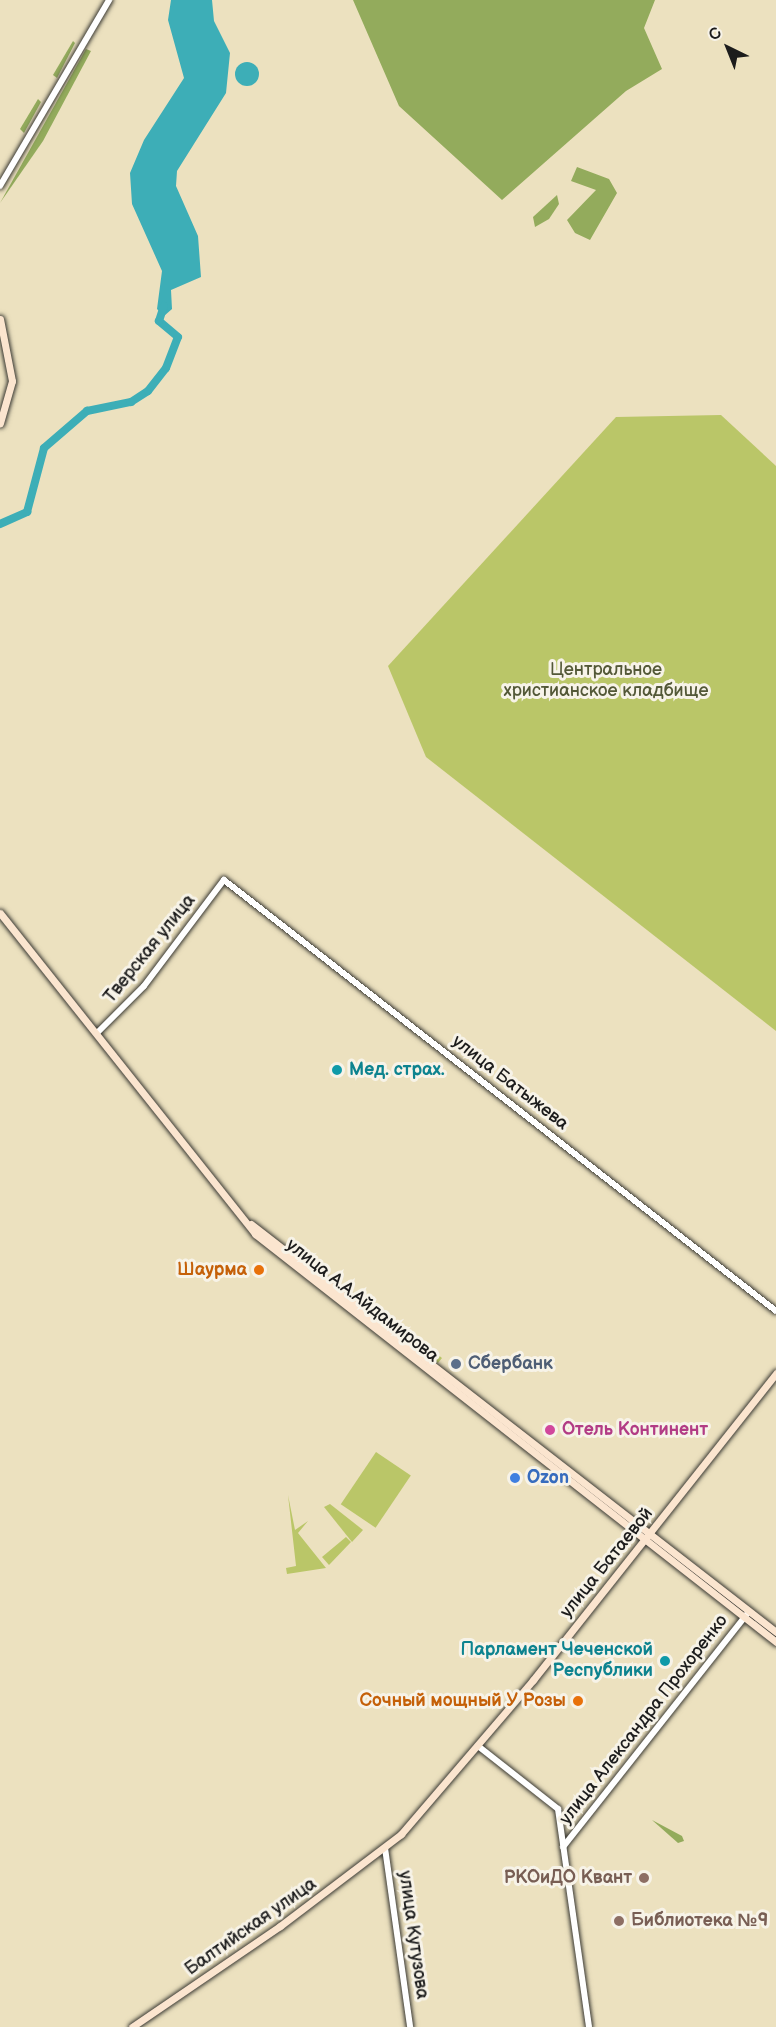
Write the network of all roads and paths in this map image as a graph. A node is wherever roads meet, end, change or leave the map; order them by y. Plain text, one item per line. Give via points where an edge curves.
1 (109, 0) edge
2 (0, 186) edge
3 (0, 320) edge
4 (0, 423) edge
5 (224, 880) joint
6 (0, 913) edge
7 (97, 1033) junction
8 (776, 1311) edge
9 (776, 1373) edge
10 (647, 1537) junction
11 (747, 1614) junction
12 (776, 1632) edge
13 (776, 1642) edge
14 (478, 1746) junction
15 (563, 1847) junction
16 (385, 1848) junction
17 (132, 2027) edge
18 (410, 2027) edge
19 (589, 2027) edge

1 - 2 street
3 - 4 main road via 12,381
5 - 7 street, Тверская улица via 144,986
5 - 8 street, улица Батыжева
6 - 7 main road
7 - 10 main road, улица А.А.Айдамирова via 258,1232
9 - 10 main road, улица Батаевой
10 - 11 main road, улица А.А.Айдамирова
10 - 14 main road, улица Батаевой
11 - 12 main road, улица А.А.Айдамирова
11 - 13 main road, улица А.А.Айдамирова
11 - 15 street, улица Александра Прохоренко
14 - 15 street via 557,1806
14 - 16 main road, улица Батаевой
15 - 19 street
16 - 17 main road, Балтийская улица
16 - 18 street, улица Кутузова

